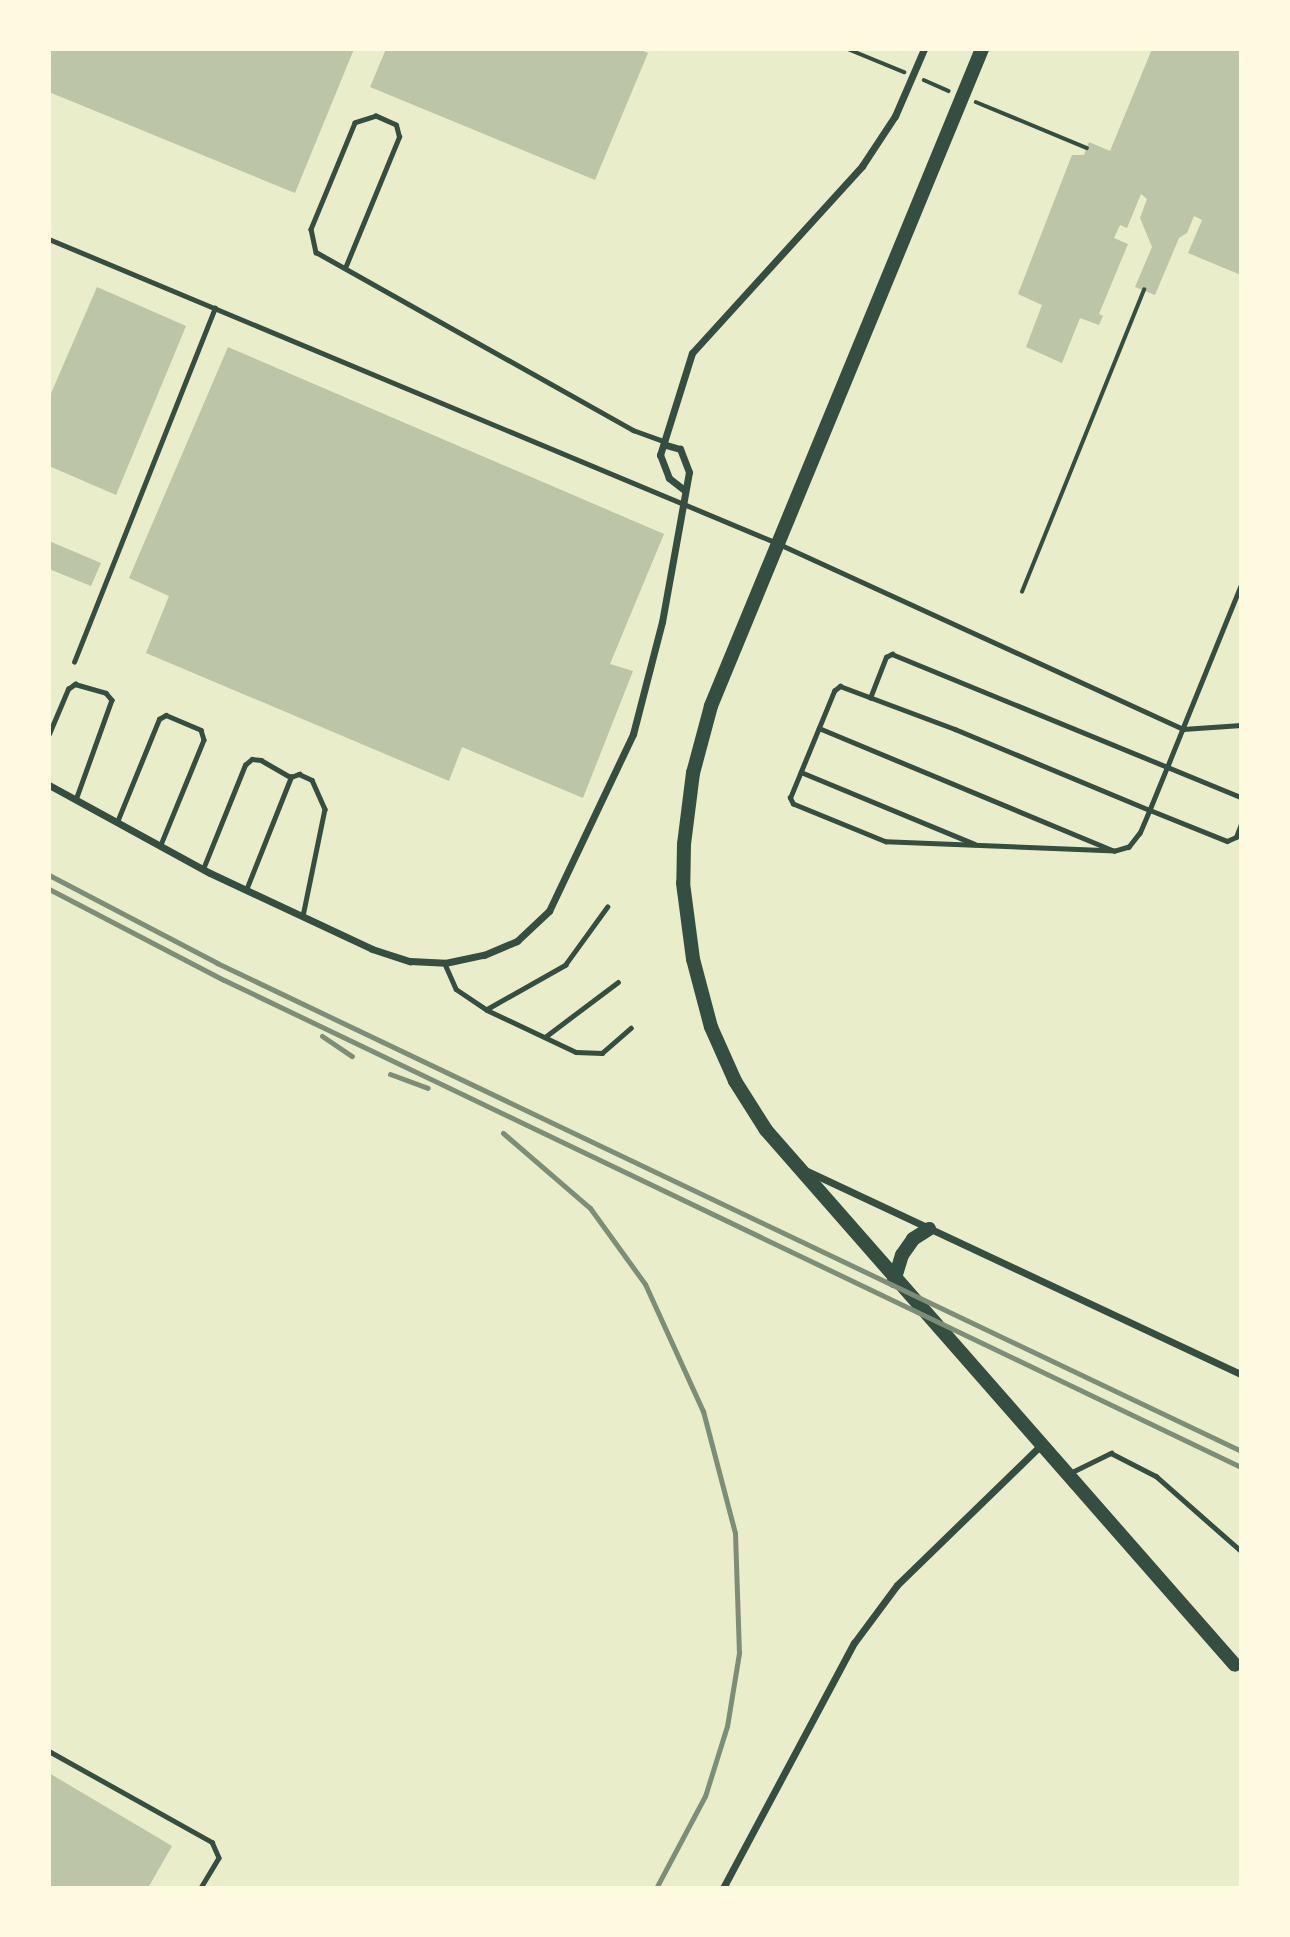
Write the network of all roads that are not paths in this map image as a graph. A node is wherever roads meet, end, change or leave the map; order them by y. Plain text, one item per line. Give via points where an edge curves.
1 (924, 49) edge
2 (982, 49) edge
3 (49, 239) edge
4 (345, 268) junction
5 (215, 308) junction
6 (665, 443) junction
7 (682, 489) junction
8 (681, 503) junction
9 (777, 543) junction
10 (1241, 586) edge
11 (74, 662) dead end
12 (870, 698) junction
13 (1241, 725) edge
14 (819, 728) junction
15 (1184, 729) junction
16 (49, 734) edge
17 (1168, 766) junction
18 (801, 772) junction
19 (291, 777) junction
20 (49, 785) edge
21 (1241, 797) edge
22 (76, 800) junction
23 (1150, 810) junction
24 (117, 822) junction
25 (1241, 824) edge
26 (160, 846) junction
27 (979, 846) junction
28 (1115, 851) junction
29 (203, 869) junction
30 (246, 890) junction
31 (607, 907) dead end
32 (303, 916) junction
33 (445, 963) junction
34 (618, 982) dead end
35 (487, 1010) junction
36 (631, 1028) dead end
37 (545, 1037) junction
38 (796, 1166) junction
39 (929, 1229) junction
40 (894, 1281) junction
41 (1241, 1374) edge
42 (1040, 1446) junction
43 (1066, 1475) junction
44 (1241, 1551) edge
45 (1238, 1663) edge
46 (49, 1751) edge
47 (201, 1888) edge
48 (723, 1888) edge

1 - 6 street via 895,116 862,166 692,352
2 - 9 main road
3 - 5 lane
4 - 4 lane via 316,252 311,229 355,123 376,116 396,125 399,137
4 - 6 lane via 633,430
5 - 8 lane
5 - 11 lane
6 - 7 street via 660,455 669,478
6 - 7 street via 680,449 689,472
7 - 8 street
8 - 9 lane
8 - 33 street via 662,622 633,734 549,911 517,942
9 - 15 lane
9 - 38 main road via 702,737 687,813 683,883 693,959 711,1027 754,1112
10 - 15 lane
12 - 14 lane via 840,686
12 - 17 lane via 886,657 892,654
12 - 23 lane
13 - 15 lane
14 - 18 lane
14 - 28 lane
15 - 17 lane
16 - 22 lane via 75,684 106,693 112,700
17 - 21 lane
17 - 23 lane
18 - 27 lane
18 - 27 lane via 790,798 793,804 886,842
19 - 29 lane via 261,760 252,759 245,765
19 - 30 lane
19 - 32 lane via 299,774 312,780 325,809
20 - 22 street
22 - 24 street
23 - 25 lane via 1227,841 1236,837
23 - 28 lane via 1129,847
24 - 26 street
24 - 26 lane via 159,719 166,715 201,730 204,740
26 - 29 street
27 - 28 lane
29 - 30 street
30 - 32 street
31 - 35 lane via 565,965
32 - 33 street via 372,949 410,961
33 - 35 lane via 456,989
34 - 37 lane
35 - 37 lane
36 - 37 lane via 602,1053 576,1052
38 - 39 street
38 - 40 main road
39 - 40 main road via 913,1239 902,1255
39 - 41 street
40 - 42 main road
42 - 43 main road
42 - 48 street via 897,1585 854,1643
43 - 44 lane via 1111,1454 1156,1476
43 - 45 main road
46 - 47 lane via 212,1842 219,1858

